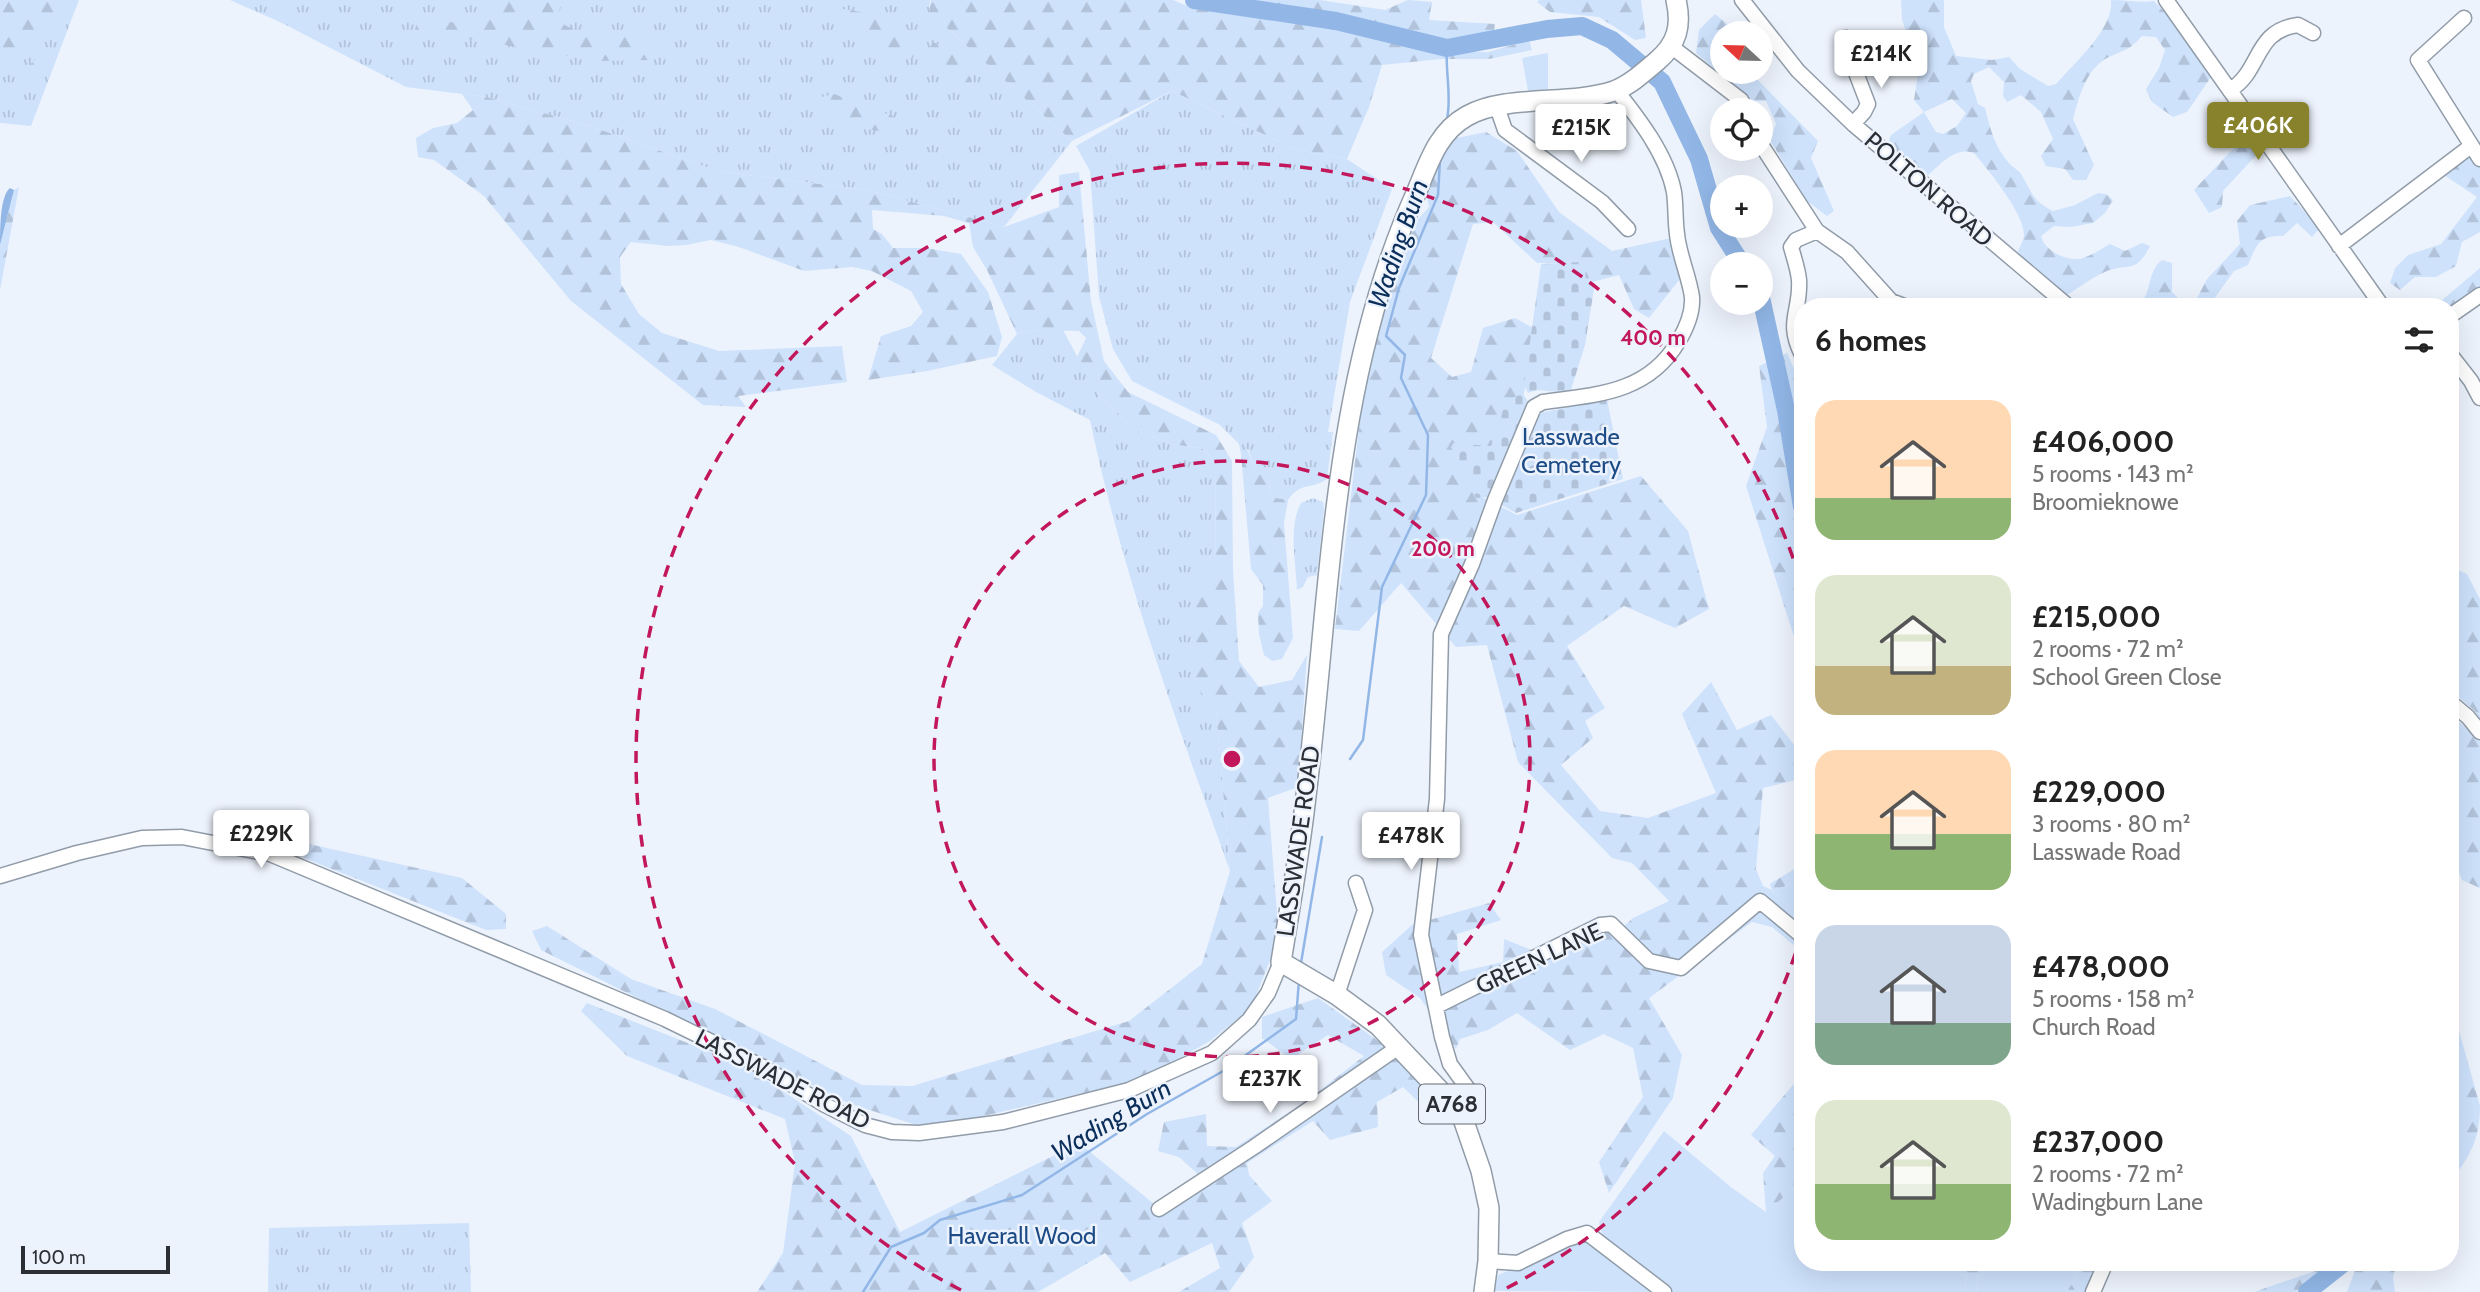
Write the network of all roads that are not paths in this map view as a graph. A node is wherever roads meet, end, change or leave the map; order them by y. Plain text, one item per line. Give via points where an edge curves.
1 (1676, 0) edge
2 (1742, 0) edge
3 (2166, 0) edge
4 (2464, 18) dead end
5 (2313, 33) dead end
6 (1846, 38) dead end
7 (1667, 52) junction
8 (1621, 88) junction
9 (2230, 90) junction
10 (1738, 98) edge
11 (1499, 111) junction
12 (1853, 124) junction
13 (2471, 146) junction
14 (2480, 159) edge
15 (1772, 161) edge
16 (1628, 229) dead end
17 (1817, 231) junction
18 (2339, 246) junction
19 (2480, 295) edge
20 (1797, 298) edge
21 (1888, 298) edge
22 (2059, 298) edge
23 (2376, 298) edge
24 (2459, 310) edge
25 (2459, 366) edge
26 (2480, 398) edge
27 (2459, 710) edge
28 (2480, 733) edge
29 (0, 876) edge
30 (1356, 883) dead end
31 (1794, 929) edge
32 (1294, 968) junction
33 (1337, 995) junction
34 (1437, 1006) junction
35 (1400, 1046) junction
36 (1461, 1113) junction
37 (1159, 1209) dead end
38 (1488, 1261) junction
39 (2102, 1271) edge
40 (1484, 1292) edge
41 (1664, 1292) edge
42 (2093, 1292) edge

1 - 7 main road via 1678,25
2 - 12 street, POLTON ROAD via 1798,71
3 - 9 street
4 - 13 street via 2418,60
5 - 9 street via 2291,26 2266,40 2247,77
6 - 12 street via 1868,104
7 - 8 main road
7 - 10 street
8 - 11 main road
8 - 34 street via 1669,172 1677,236 1692,298 1685,331 1665,361 1647,376 1609,394 1534,407 1441,634 1437,799 1421,935
9 - 18 street
11 - 16 street via 1505,130 1602,202
11 - 32 main road, LASSWADE ROAD via 1469,114 1443,136 1388,261 1362,347 1338,494 1306,797
12 - 22 street, POLTON ROAD
13 - 14 street
13 - 18 street
15 - 17 street
17 - 20 street via 1791,247 1799,281
17 - 21 street via 1847,252
18 - 23 street
19 - 24 street
25 - 26 street
27 - 28 street
29 - 32 street, LASSWADE ROAD via 77,852 152,837 182,837 271,854 665,1019 865,1125 892,1132 1003,1122 1129,1090 1212,1053 1249,1020
30 - 33 street via 1364,910
31 - 34 street, GREEN LANE via 1760,901 1681,968 1649,961 1611,924 1600,925
32 - 33 main road, A768
33 - 35 main road, A768
34 - 36 street via 1450,1064 1468,1089 1469,1104
35 - 36 main road, A768
35 - 37 street
36 - 38 main road, A768 via 1489,1208
38 - 40 main road, A768
38 - 41 street via 1518,1263 1587,1233
39 - 42 street

